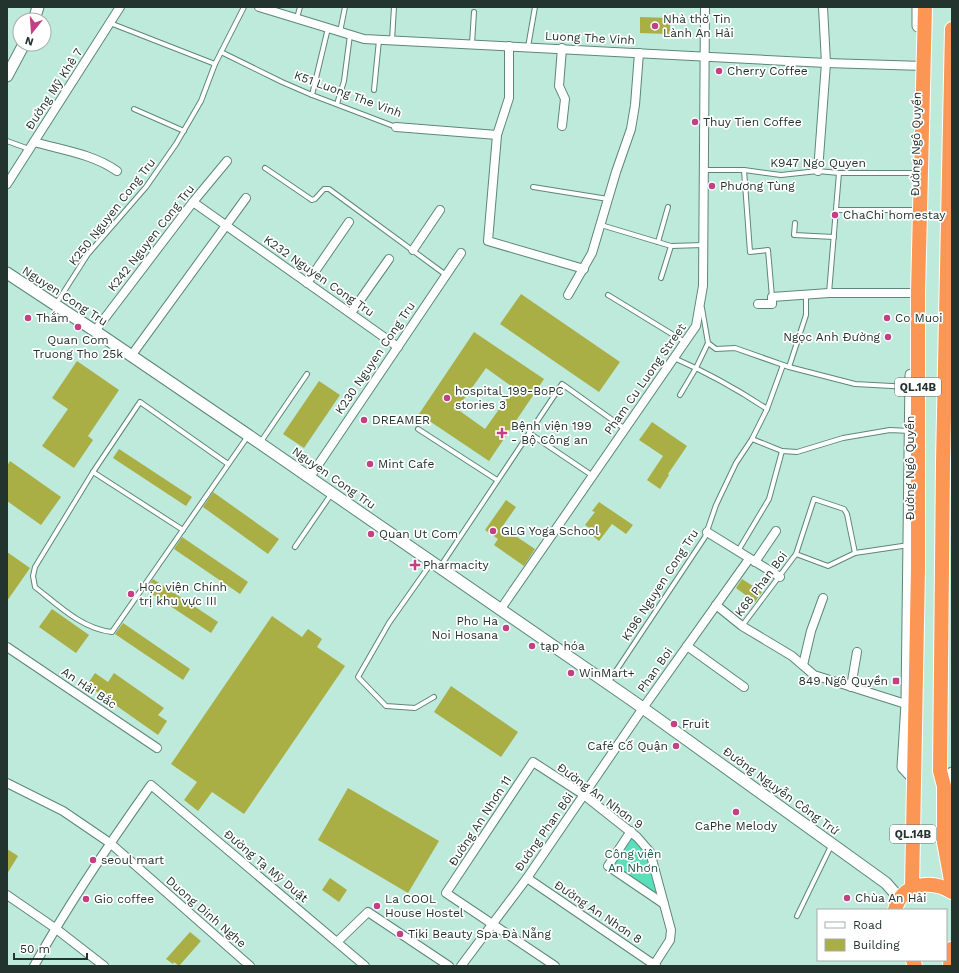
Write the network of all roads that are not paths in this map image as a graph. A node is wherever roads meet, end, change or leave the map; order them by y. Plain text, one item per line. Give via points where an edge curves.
1 (120, 7) edge
2 (244, 7) edge
3 (259, 7) edge
4 (300, 7) edge
5 (345, 7) edge
6 (394, 7) edge
7 (535, 7) edge
8 (705, 7) edge
9 (823, 7) edge
10 (918, 7) edge
11 (925, 7) edge
12 (474, 12) dead end
13 (297, 18) junction
14 (110, 24) junction
15 (328, 28) junction
16 (952, 29) edge
17 (340, 32) junction
18 (350, 35) junction
19 (379, 39) junction
20 (392, 40) junction
21 (472, 44) junction
22 (509, 46) junction
23 (528, 47) junction
24 (562, 48) junction
25 (20, 52) edge
26 (221, 52) junction
27 (639, 52) junction
28 (705, 56) junction
29 (826, 63) junction
30 (215, 64) junction
31 (921, 66) junction
32 (7, 76) edge
33 (374, 90) dead end
34 (312, 95) junction
35 (337, 104) junction
36 (134, 109) dead end
37 (562, 126) dead end
38 (396, 127) joint
39 (184, 131) junction
40 (497, 135) junction
41 (7, 140) edge
42 (32, 146) junction
43 (227, 161) dead end
44 (265, 168) dead end
45 (704, 170) junction
46 (744, 170) junction
47 (117, 171) dead end
48 (818, 171) junction
49 (839, 173) junction
50 (915, 173) junction
51 (7, 184) edge
52 (533, 187) dead end
53 (246, 198) dead end
54 (608, 199) junction
55 (193, 202) junction
56 (668, 207) dead end
57 (440, 210) dead end
58 (836, 210) junction
59 (914, 210) junction
60 (349, 222) dead end
61 (795, 223) dead end
62 (601, 225) junction
63 (226, 226) junction
64 (834, 237) junction
65 (658, 242) junction
66 (704, 245) junction
67 (671, 246) junction
68 (412, 250) junction
69 (461, 253) dead end
70 (389, 259) dead end
71 (584, 269) junction
72 (7, 273) edge
73 (446, 275) junction
74 (661, 278) dead end
75 (307, 283) junction
76 (916, 293) junction
77 (806, 294) junction
78 (829, 294) junction
79 (568, 295) dead end
80 (608, 295) dead end
81 (772, 297) junction
82 (701, 302) junction
83 (758, 304) dead end
84 (55, 305) junction
85 (351, 314) junction
86 (95, 331) junction
87 (685, 342) junction
88 (708, 343) junction
89 (398, 347) junction
90 (131, 356) junction
91 (674, 358) junction
92 (783, 365) junction
93 (789, 367) junction
94 (696, 368) junction
95 (307, 374) dead end
96 (915, 387) junction
97 (680, 395) dead end
98 (767, 409) junction
99 (418, 429) dead end
100 (625, 429) junction
101 (914, 431) junction
102 (530, 433) junction
103 (248, 436) junction
104 (752, 439) junction
105 (259, 443) junction
106 (782, 451) junction
107 (228, 464) junction
108 (948, 464) edge
109 (93, 472) junction
110 (592, 476) junction
111 (310, 477) junction
112 (497, 480) junction
113 (332, 493) junction
114 (183, 530) junction
115 (776, 531) dead end
116 (707, 532) junction
117 (914, 544) junction
118 (295, 547) dead end
119 (738, 552) junction
120 (855, 552) junction
121 (796, 554) junction
122 (752, 560) junction
123 (436, 564) junction
124 (780, 577) junction
125 (823, 598) dead end
126 (716, 605) junction
127 (500, 610) junction
128 (742, 626) junction
129 (687, 646) junction
130 (7, 647) edge
131 (857, 652) dead end
132 (803, 665) junction
133 (608, 683) junction
134 (851, 686) junction
135 (744, 687) dead end
136 (434, 697) dead end
137 (912, 706) junction
138 (644, 708) junction
139 (157, 748) dead end
140 (533, 762) joint
141 (952, 773) edge
142 (7, 784) edge
143 (944, 786) junction
144 (584, 795) junction
145 (631, 832) junction
146 (110, 843) junction
147 (832, 844) junction
148 (527, 878) junction
149 (952, 886) edge
150 (912, 888) junction
151 (952, 892) edge
152 (7, 895) edge
153 (664, 904) junction
154 (898, 904) edge
155 (797, 916) dead end
156 (493, 923) junction
157 (55, 928) junction
158 (338, 941) junction
159 (950, 950) edge
160 (655, 965) edge
161 (34, 966) edge
162 (104, 966) edge
163 (250, 966) edge
164 (365, 966) edge
165 (449, 966) edge
166 (460, 966) edge
167 (555, 966) edge
168 (950, 966) edge

1 - 14 street, Đường Mỹ Khê 7
2 - 26 lane, K250 Nguyen Cong Tru
3 - 13 street, Luong The Vinh
4 - 13 lane
5 - 17 lane
6 - 20 lane
7 - 23 lane
8 - 28 street, Pham Cu Luong Street
9 - 29 street
10 - 31 street, Đường Ngô Quyền
11 - 31 highway
12 - 21 lane
13 - 15 street, Luong The Vinh
14 - 30 lane
14 - 42 street, Đường Mỹ Khê 7
15 - 17 street, Luong The Vinh
15 - 34 lane
16 - 108 highway, QL.14B
17 - 18 street, Luong The Vinh
18 - 19 street, Luong The Vinh via 364,39
18 - 35 lane via 344,81
19 - 20 street, Luong The Vinh
19 - 33 lane
20 - 21 street, Luong The Vinh
21 - 22 street, Luong The Vinh
22 - 23 street, Luong The Vinh
22 - 40 street via 509,98
23 - 24 street, Luong The Vinh
24 - 27 street, Luong The Vinh
24 - 37 street via 559,86 565,99
25 - 32 street
26 - 30 lane, K250 Nguyen Cong Tru
26 - 34 lane, K51 Luong The Vinh
27 - 28 street, Luong The Vinh
27 - 54 street via 631,129
28 - 29 street, Luong The Vinh
28 - 45 street, Pham Cu Luong Street
29 - 31 street, Luong The Vinh
29 - 48 street
30 - 39 lane, K250 Nguyen Cong Tru via 201,102
31 - 50 street, Đường Ngô Quyền
31 - 76 highway, Đường Ngô Quyền / QL.14B
34 - 35 lane, K51 Luong The Vinh
35 - 38 lane, K51 Luong The Vinh
36 - 39 lane
38 - 40 street, K51 Luong The Vinh
39 - 84 lane, K250 Nguyen Cong Tru via 146,187 88,254
40 - 71 street via 488,241
41 - 42 lane
42 - 47 street via 86,156 108,164
42 - 51 street, Đường Mỹ Khê 7
43 - 55 street, K242 Nguyen Cong Tru
44 - 68 lane via 312,200 324,189 329,189
45 - 46 lane, K947 Ngo Quyen
45 - 66 street, Pham Cu Luong Street
46 - 48 lane, K947 Ngo Quyen via 781,175
46 - 81 lane via 750,252 768,250
48 - 49 lane, K947 Ngo Quyen
49 - 50 lane, K947 Ngo Quyen
49 - 58 lane
50 - 59 street, Đường Ngô Quyền
52 - 54 lane
53 - 63 street
54 - 62 street
55 - 63 street, K232 Nguyen Cong Tru
55 - 86 street, K242 Nguyen Cong Tru
56 - 65 lane
57 - 68 street
58 - 59 lane
58 - 64 lane
59 - 76 street, Đường Ngô Quyền
60 - 75 street
61 - 64 lane via 794,234
62 - 65 lane
62 - 71 street
63 - 75 street, K232 Nguyen Cong Tru
63 - 90 street
64 - 78 lane
65 - 67 lane
66 - 67 lane
66 - 82 street, Pham Cu Luong Street
67 - 74 lane
68 - 73 lane
69 - 73 street, K230 Nguyen Cong Tru
70 - 85 street
71 - 79 street
72 - 84 street, Nguyen Cong Tru
73 - 89 street, K230 Nguyen Cong Tru
75 - 85 street, K232 Nguyen Cong Tru
76 - 78 street
76 - 96 highway, Đường Ngô Quyền / QL.14B
77 - 78 street
77 - 81 street
77 - 93 lane via 806,315
80 - 87 lane
81 - 83 street via 772,304
82 - 87 street, Pham Cu Luong Street via 696,326
82 - 88 lane
84 - 86 street, Nguyen Cong Tru
85 - 89 street, K232 Nguyen Cong Tru
86 - 90 street, Nguyen Cong Tru
87 - 91 street, Pham Cu Luong Street
88 - 92 lane via 716,349 735,348
88 - 94 lane
89 - 111 street, K230 Nguyen Cong Tru
90 - 103 street, Nguyen Cong Tru
91 - 94 lane
91 - 100 street, Pham Cu Luong Street
92 - 93 lane
92 - 98 lane, K196 Nguyen Cong Tru
93 - 96 lane via 854,384
94 - 97 lane
94 - 98 lane via 744,393
95 - 105 lane
96 - 101 highway, Đường Ngô Quyền / QL.14B
98 - 104 lane, K196 Nguyen Cong Tru
99 - 112 lane
100 - 102 lane via 562,384
100 - 110 street, Pham Cu Luong Street
101 - 106 lane via 890,430 843,438 797,452
101 - 117 highway, Đường Ngô Quyền / QL.14B
102 - 110 lane
102 - 112 lane
103 - 105 street, Nguyen Cong Tru
103 - 107 lane
104 - 106 lane
104 - 116 lane, K196 Nguyen Cong Tru via 736,463 716,505
105 - 111 street, Nguyen Cong Tru
106 - 119 lane via 768,499
107 - 109 lane via 140,402
107 - 114 lane
108 - 143 highway, QL.14B via 940,771
109 - 114 lane
109 - 114 lane via 35,568 33,576 35,587 84,624 102,632 112,632
110 - 127 street, Pham Cu Luong Street
111 - 113 street, Nguyen Cong Tru
112 - 123 lane
113 - 118 lane
113 - 123 street, Nguyen Cong Tru
115 - 122 street, Phan Boi
116 - 119 street
116 - 133 lane, K196 Nguyen Cong Tru
117 - 120 lane
117 - 137 highway, Đường Ngô Quyền / QL.14B
119 - 122 street
120 - 121 lane via 828,566
120 - 121 lane, K68 Phan Boi via 844,509 814,499
121 - 124 lane, K68 Phan Boi
122 - 124 street
122 - 126 street, Phan Boi
123 - 127 street, Nguyen Cong Tru
123 - 136 lane via 389,624 358,677 386,706 415,708
124 - 128 lane, K68 Phan Boi
125 - 132 street via 811,631
126 - 128 street
126 - 129 street, Phan Boi
127 - 133 street, Nguyen Cong Tru
128 - 132 street
129 - 135 street, Phan Boi
129 - 138 street, Phan Boi
130 - 139 street, An Hải Bắc
131 - 134 street
132 - 134 street via 814,675
133 - 138 street, Nguyen Cong Tru
134 - 137 street
137 - 150 highway, Đường Ngô Quyền / QL.14B via 915,780
138 - 144 street, Đường Phan Bôi
138 - 147 street, Đường Nguyễn Công Trứ
140 - 144 street, Đường An Nhơn 9
140 - 156 street, Đường An Nhơn 11 via 446,893
141 - 143 street
142 - 146 street, Duong Dinh Nghe via 63,811
143 - 149 highway, QL.14B via 944,842
144 - 145 street, Đường An Nhơn 9
144 - 148 street, Đường Phan Bôi
145 - 153 street, Đường An Nhơn 9 via 650,852
145 - 153 street via 608,866
146 - 157 street
146 - 158 street, Đường Tạ Mỹ Duật via 151,785
146 - 163 street, Duong Dinh Nghe
147 - 154 street, Đường Nguyễn Công Trứ via 886,883
147 - 155 lane
148 - 156 street, Đường Phan Bôi
148 - 160 street, Đường An Nhơn 8
150 - 151 highway via 933,884
150 - 154 highway
152 - 157 street
153 - 160 street, Đường An Nhơn 9 via 671,930 670,940
156 - 166 street, Đường Phan Bôi
156 - 167 street
157 - 161 street
157 - 162 street
158 - 164 street, Đường Tạ Mỹ Duật
158 - 165 street via 368,912
159 - 168 highway

